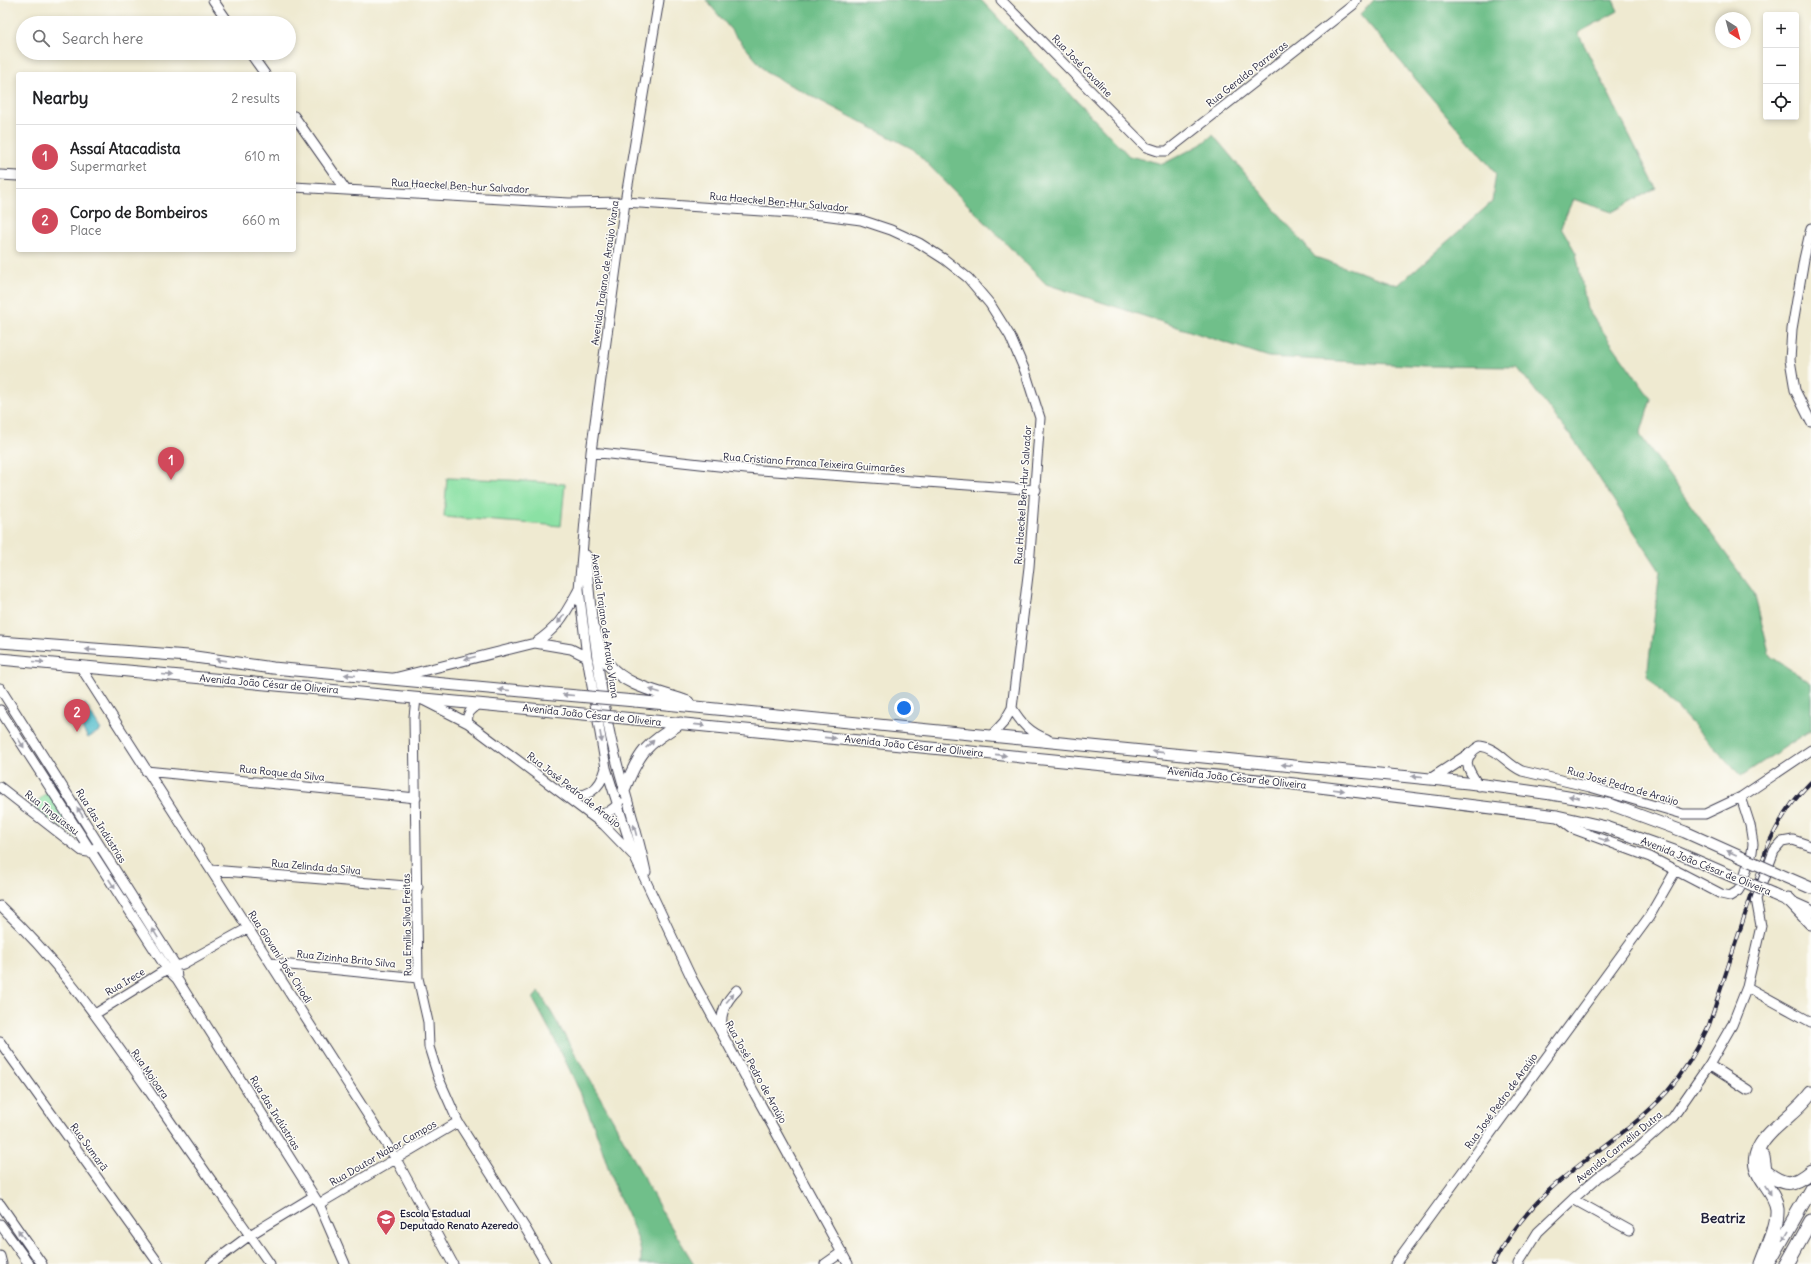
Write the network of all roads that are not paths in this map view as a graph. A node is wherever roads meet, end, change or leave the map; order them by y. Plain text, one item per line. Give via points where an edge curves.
1 (213, 0) edge
2 (659, 0) edge
3 (1002, 0) edge
4 (1356, 0) edge
5 (224, 16) edge
6 (255, 60) edge
7 (264, 72) edge
8 (296, 119) edge
9 (1146, 147) joint
10 (0, 175) edge
11 (16, 176) edge
12 (296, 187) edge
13 (346, 190) junction
14 (625, 202) junction
15 (1811, 228) edge
16 (1811, 422) edge
17 (591, 452) junction
18 (1036, 490) junction
19 (584, 550) junction
20 (579, 589) junction
21 (594, 630) junction
22 (0, 642) edge
23 (535, 642) junction
24 (587, 657) junction
25 (0, 659) edge
26 (80, 666) junction
27 (389, 679) junction
28 (0, 688) edge
29 (383, 695) junction
30 (418, 698) junction
31 (479, 704) junction
32 (605, 706) junction
33 (706, 708) junction
34 (1012, 708) junction
35 (0, 710) edge
36 (468, 723) junction
37 (681, 723) junction
38 (992, 736) junction
39 (1055, 742) junction
40 (1811, 750) edge
41 (1470, 754) junction
42 (606, 768) junction
43 (146, 771) junction
44 (1434, 778) junction
45 (1479, 786) junction
46 (0, 787) edge
47 (558, 790) junction
48 (624, 790) junction
49 (1741, 797) junction
50 (416, 798) junction
51 (617, 805) junction
52 (587, 814) junction
53 (1557, 816) junction
54 (101, 845) junction
55 (1811, 846) edge
56 (91, 851) junction
57 (634, 856) junction
58 (645, 868) joint
59 (212, 870) junction
60 (1676, 870) junction
61 (418, 887) junction
62 (650, 888) junction
63 (1811, 888) edge
64 (1788, 900) junction
65 (0, 906) edge
66 (1811, 911) edge
67 (1811, 923) edge
68 (248, 928) junction
69 (271, 963) junction
70 (172, 968) junction
71 (418, 978) junction
72 (1747, 986) junction
73 (737, 990) dead end
74 (95, 1014) junction
75 (1811, 1022) edge
76 (722, 1033) junction
77 (0, 1042) edge
78 (1709, 1065) junction
79 (1748, 1090) dead end
80 (1811, 1093) edge
81 (1811, 1104) edge
82 (458, 1122) junction
83 (396, 1159) junction
84 (1811, 1172) edge
85 (1811, 1188) edge
86 (1573, 1198) junction
87 (316, 1200) junction
88 (0, 1204) edge
89 (1811, 1221) edge
90 (0, 1224) edge
91 (1629, 1230) dead end
92 (250, 1235) junction
93 (842, 1252) junction
94 (0, 1256) edge
95 (2, 1264) edge
96 (29, 1264) edge
97 (42, 1264) edge
98 (159, 1264) edge
99 (211, 1264) edge
100 (270, 1264) edge
101 (345, 1264) edge
102 (453, 1264) edge
103 (546, 1264) edge
104 (826, 1264) edge
105 (848, 1264) edge
106 (1395, 1264) edge
107 (1518, 1264) edge
108 (1761, 1264) edge
109 (1768, 1264) edge
110 (1787, 1264) edge

1 - 5 street
2 - 14 street, Avenida Trajano de Araújo Viana
3 - 9 street, Rua José Cavaline
4 - 9 street, Rua Geraldo Parreiras via 1353,5 1167,151
6 - 7 street
8 - 13 street
10 - 11 street
12 - 13 street, Rua Haeckel Ben-hur Salvador
13 - 14 street, Rua Haeckel Ben-hur Salvador via 569,203
14 - 17 street, Avenida Trajano de Araújo Viana
14 - 18 street, Rua Haeckel Ben-Hur Salvador via 824,215 861,220 912,239 944,259 968,278 990,304 1010,336 1025,371 1040,418
15 - 16 street via 1792,329 1790,360 1795,390
17 - 18 street, Rua Cristiano Franca Teixeira Guimarães via 746,469
17 - 19 street, Avenida Trajano de Araújo Viana
18 - 34 street, Rua Haeckel Ben-Hur Salvador
19 - 20 street, Avenida Trajano de Araújo Viana via 580,557
19 - 21 street, Avenida Trajano de Araújo Viana
20 -> 23 street, Avenida Trajano de Araújo Viana via 562,620
20 - 24 street, Avenida Trajano de Araújo Viana
21 - 32 street, Avenida Trajano de Araújo Viana
33 -> 21 main road via 637,685 623,677 608,664
27 -> 22 main road, Avenida João César de Oliveira via 273,668 188,656
23 - 24 street via 571,649
23 -> 27 street, Avenida Trajano de Araújo Viana
24 - 32 street
24 -> 42 street, Avenida Trajano de Araújo Viana
25 -> 26 main road, Avenida João César de Oliveira
26 -> 29 main road, Avenida João César de Oliveira
26 - 43 street, Rua Giovani José Chiodi
27 - 29 main road via 389,692
33 -> 27 main road, Avenida João César de Oliveira, bridge
54 -> 28 street, Rua das Indústrias
29 - 30 main road, Avenida João César de Oliveira
30 - 31 main road, Avenida João César de Oliveira
30 - 36 street, Rua José Pedro de Araújo
30 - 50 street, Rua Emília Silva Freitas
31 - 36 street via 469,712
31 - 37 main road, Avenida João César de Oliveira, bridge
32 - 48 street, Avenida Trajano de Araújo Viana
33 - 38 main road, Avenida João César de Oliveira
34 - 38 street, Rua Haeckel Ben-Hur Salvador
34 - 39 street via 1023,725 1038,736
35 -> 56 street, Rua das Indústrias
36 - 47 street, Rua José Pedro de Araújo
48 -> 37 main road via 634,765 645,749
37 -> 53 main road, Avenida João César de Oliveira via 1278,782
38 - 39 main road, Avenida João César de Oliveira
44 -> 39 main road, Avenida João César de Oliveira
40 - 49 street, Rua José Pedro de Araújo
41 - 44 main road
41 - 45 street via 1468,767
41 - 49 street, Rua José Pedro de Araújo via 1480,746 1490,747 1522,771 1590,787 1683,814 1705,814
42 - 47 street via 603,780 592,792 578,795
42 - 51 street, Avenida Trajano de Araújo Viana
43 - 50 street, Rua Roque da Silva
43 - 59 street, Rua Giovani José Chiodi
44 - 45 main road, Avenida João César de Oliveira
63 -> 45 main road, Avenida João César de Oliveira, bridge via 1685,832 1612,805 1519,789
46 - 56 street, Rua Tinguassu via 82,851
47 - 52 street, Rua José Pedro de Araújo
48 - 51 street
58 -> 48 street, Avenida Trajano de Araújo Viana
49 - 60 street via 1750,825 1752,844 1750,858 1738,890 1730,896 1722,894
50 - 61 street, Rua Emília Silva Freitas
51 - 52 street via 611,811 598,815
51 - 57 street, Avenida Trajano de Araújo Viana
52 - 57 street, Rua José Pedro de Araújo via 604,825
53 -> 60 street via 1574,829 1650,857
53 - 64 main road, Avenida João César de Oliveira, bridge via 1606,827 1674,851
54 - 56 street
70 -> 54 street, Rua das Indústrias
55 - 72 street, Avenida Carmélia Dutra via 1793,840 1782,842 1774,851 1756,899 1761,926
56 -> 70 street, Rua das Indústrias
57 - 62 street, Rua José Pedro de Araújo
58 - 62 street, Rua José Pedro de Araújo
59 - 61 street, Rua Zelinda da Silva
59 - 68 street, Rua Giovani José Chiodi
60 - 106 street, Rua José Pedro de Araújo via 1649,917
61 - 71 street, Rua Emília Silva Freitas
62 - 76 street, Rua José Pedro de Araújo via 692,979
64 - 66 main road, Avenida João César de Oliveira
64 - 67 highway
65 - 74 street, Rua Mojoara via 55,962
68 - 69 street, Rua Giovani José Chiodi
68 - 70 street, Rua Irece via 184,964
69 - 71 street, Rua Zizinha Brito Silva
69 - 83 street, Rua Giovani José Chiodi
70 - 74 street, Rua Irece
70 - 87 street, Rua das Indústrias
71 - 82 street, Rua Emília Silva Freitas via 428,1022 429,1047 439,1079
72 - 75 street
72 - 78 street, Avenida Carmélia Dutra via 1732,1025
76 -> 73 street via 722,1009
74 - 92 street, Rua Mojoara
76 - 93 street, Rua José Pedro de Araújo
77 - 98 street, Rua Sumarã
78 - 79 street
78 - 86 street, Avenida Carmélia Dutra via 1673,1117 1637,1149
80 -> 108 highway via 1803,1105 1770,1134 1759,1147 1755,1159 1759,1177 1776,1206 1777,1219
81 - 84 highway via 1775,1138 1763,1153 1763,1163 1764,1171 1776,1181 1788,1184 1799,1181
82 - 83 street, Rua Doutor Nabor Campos
82 - 103 street, Rua Emília Silva Freitas
83 - 87 street, Rua Doutor Nabor Campos
83 - 102 street, Rua Giovani José Chiodi
85 -> 109 highway
86 - 91 street
86 - 107 street, Avenida Carmélia Dutra via 1538,1232
87 - 92 street, Rua Doutor Nabor Campos
87 - 101 street, Rua das Indústrias
97 -> 88 street
89 - 110 highway
90 - 96 street
92 - 99 street, Rua Doutor Nabor Campos
92 - 100 street, Rua Mojoara
93 - 104 street
93 - 105 street, Rua José Pedro de Araújo
94 - 95 street

